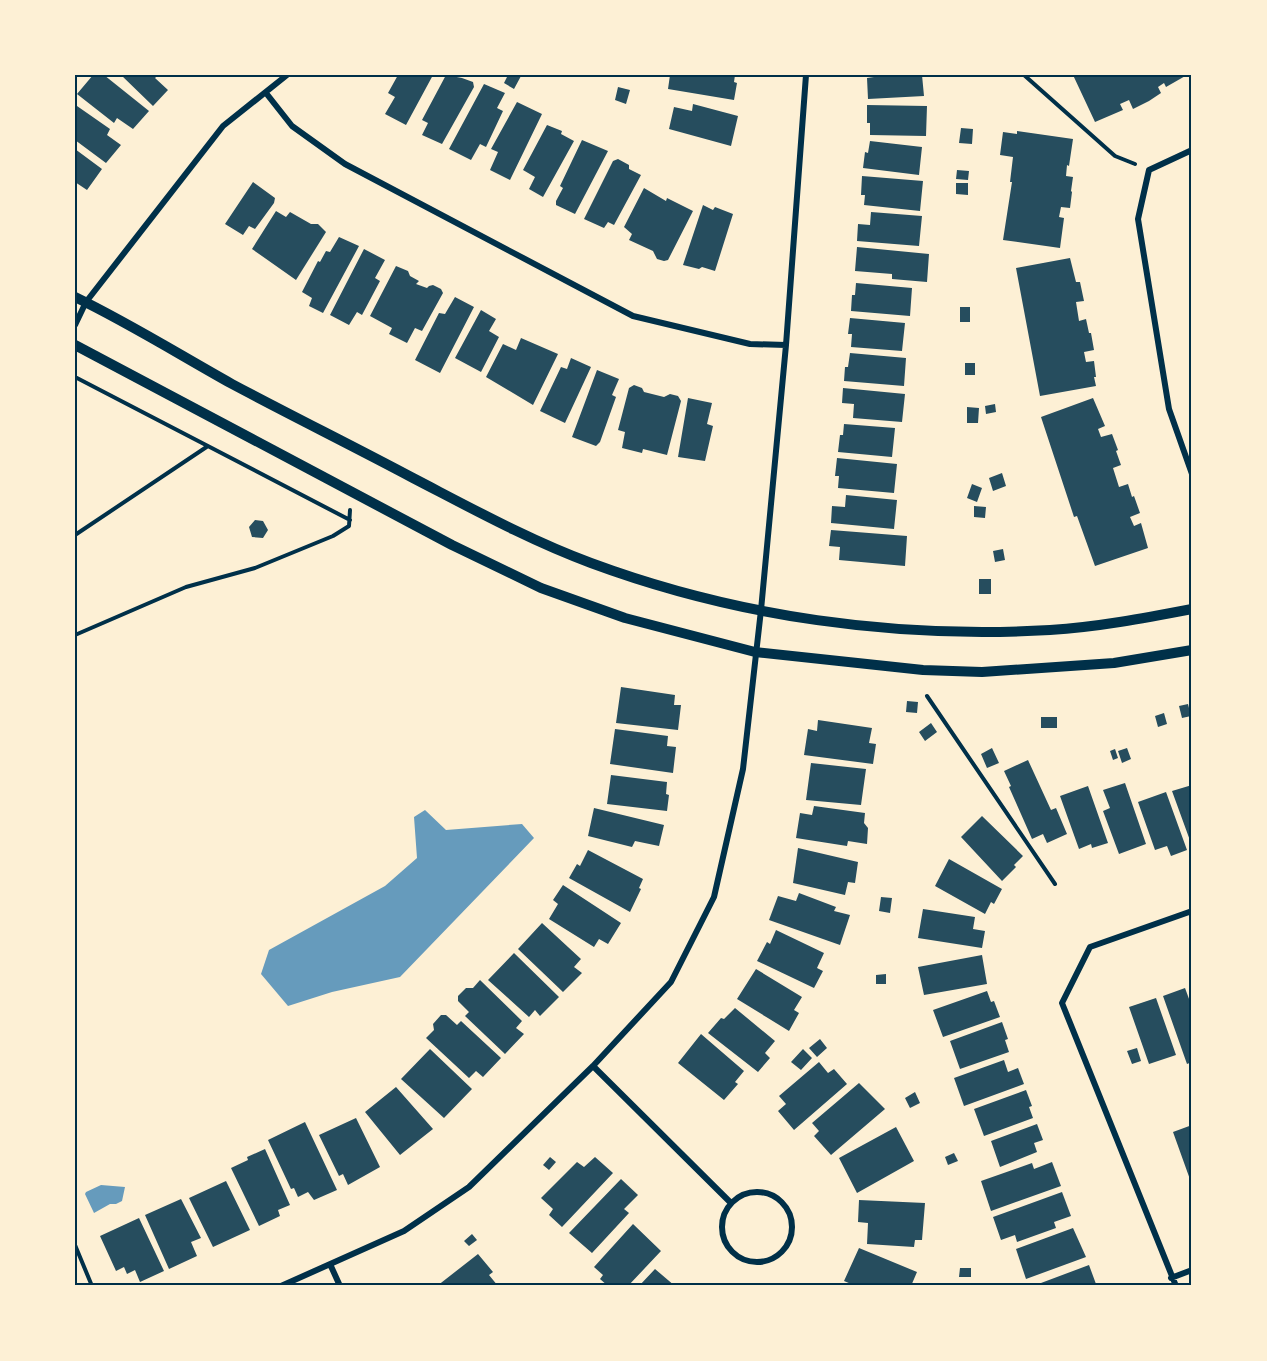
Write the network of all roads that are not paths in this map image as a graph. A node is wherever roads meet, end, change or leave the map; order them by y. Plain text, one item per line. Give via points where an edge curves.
1 (287, 75) edge
2 (806, 75) edge
3 (266, 93) junction
4 (1192, 150) edge
5 (75, 297) edge
6 (86, 302) junction
7 (75, 325) edge
8 (75, 345) edge
9 (786, 345) junction
10 (1192, 474) edge
11 (1192, 609) edge
12 (761, 610) junction
13 (1192, 650) edge
14 (755, 652) junction
15 (1192, 911) edge
16 (593, 1066) junction
17 (731, 1203) junction
18 (330, 1264) junction
19 (1192, 1270) edge
20 (1172, 1278) junction
21 (281, 1286) edge
22 (340, 1286) edge
23 (1176, 1286) edge

1 - 3 street
2 - 9 street
3 - 6 street via 223,126
3 - 9 street via 292,126 345,164 633,316 750,344
4 - 10 street via 1149,170 1138,219 1169,409
5 - 6 street
6 - 7 street
6 - 12 street via 234,385 505,526 676,592
8 - 14 street via 452,545 541,588 625,618
9 - 12 street
11 - 12 street via 1096,626 964,633 859,626
12 - 14 street
13 - 14 street via 1114,663 982,672 923,670
14 - 16 street via 742,769 714,897 671,982
15 - 20 street via 1090,946 1062,1003
16 - 17 street
16 - 18 street via 470,1187 404,1231
17 - 17 street via 724,1213 722,1233 736,1256 760,1263 772,1260 788,1246 792,1220 778,1199 755,1192 743,1194
18 - 21 street
18 - 22 street
19 - 20 street
20 - 23 street

